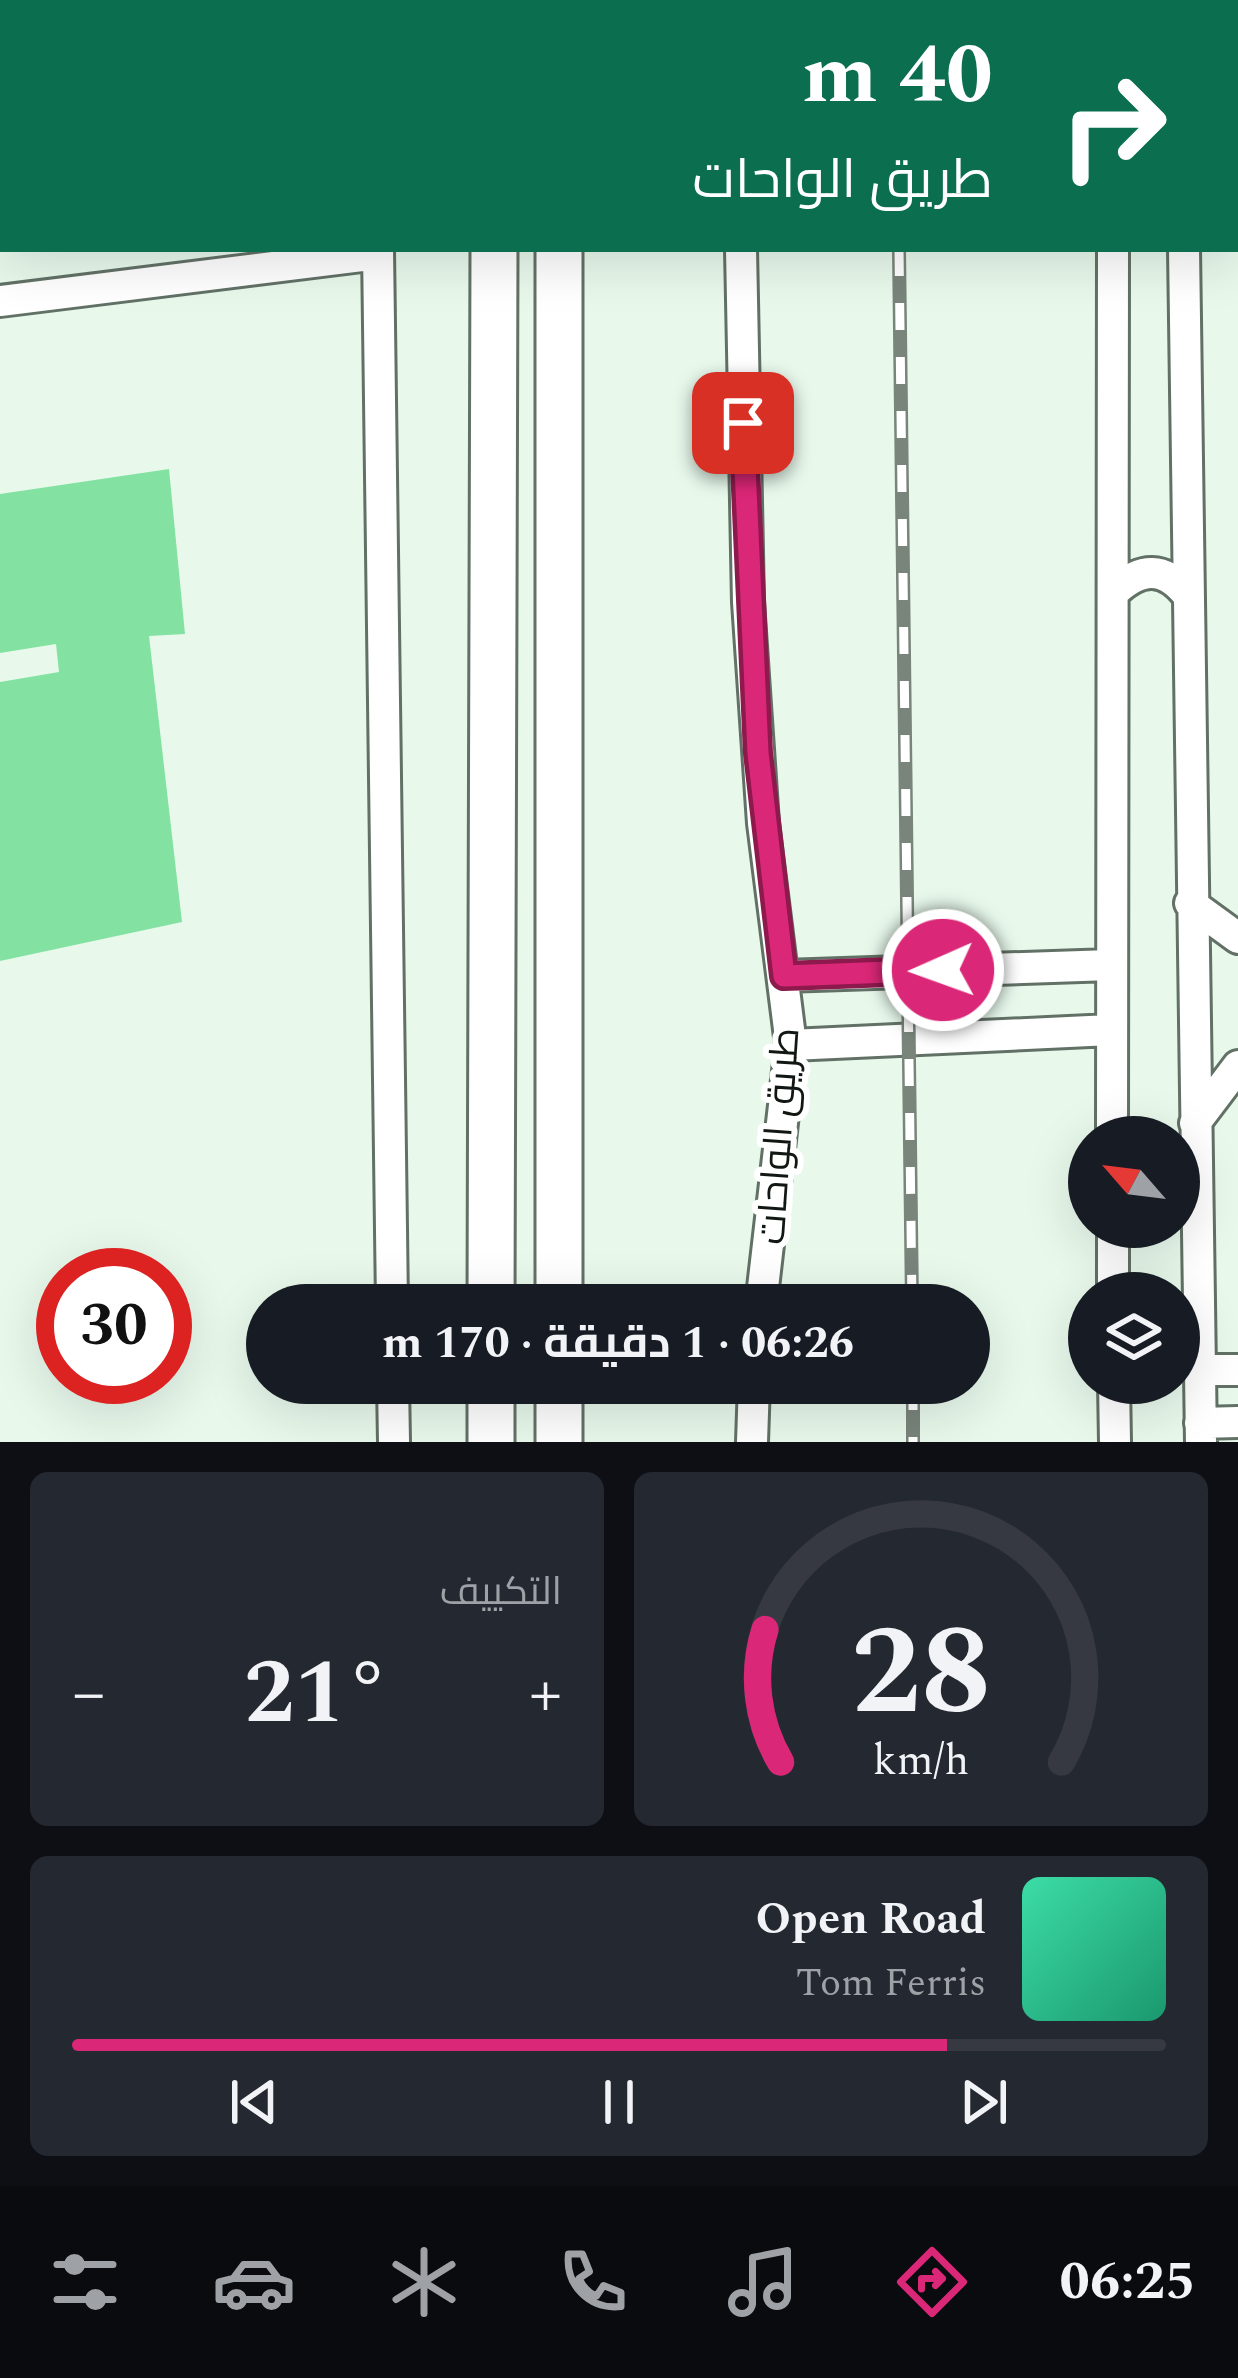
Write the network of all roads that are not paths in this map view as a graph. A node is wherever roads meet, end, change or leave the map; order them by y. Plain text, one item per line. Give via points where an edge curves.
1 (378, 252) edge
2 (494, 252) edge
3 (559, 252) edge
4 (742, 252) edge
5 (1113, 252) edge
6 (1184, 252) edge
7 (0, 301) edge
8 (1115, 592) junction
9 (1186, 594) junction
10 (1190, 903) junction
11 (1238, 938) edge
12 (1111, 965) junction
13 (784, 976) junction
14 (1111, 1030) junction
15 (791, 1045) junction
16 (1238, 1066) edge
17 (1112, 1116) edge
18 (1195, 1116) edge
19 (1200, 1116) edge
20 (392, 1284) edge
21 (491, 1284) edge
22 (559, 1284) edge
23 (763, 1284) edge
24 (1200, 1370) edge
25 (1238, 1370) edge
26 (1200, 1401) edge
27 (393, 1404) edge
28 (491, 1404) edge
29 (559, 1404) edge
30 (753, 1404) edge
31 (1114, 1404) edge
32 (1238, 1422) edge
33 (1201, 1432) edge
34 (394, 1442) edge
35 (491, 1442) edge
36 (559, 1442) edge
37 (752, 1442) edge
38 (1115, 1442) edge

1 - 7 street
1 - 20 street
2 - 21 highway
3 - 22 highway
4 - 13 street, طريق الواحات via 748,602 763,823
5 - 8 street
6 - 9 street
8 - 9 street via 1152,571
8 - 12 street
9 - 10 street
10 - 11 street
10 - 18 street
12 - 13 street
12 - 14 street
13 - 15 street, طريق الواحات
14 - 15 street
14 - 17 street
15 - 23 street, طريق الواحات
16 - 19 street
24 - 25 street
26 - 33 street
27 - 34 street
28 - 35 highway
29 - 36 highway
30 - 37 street
31 - 38 street
32 - 33 street

